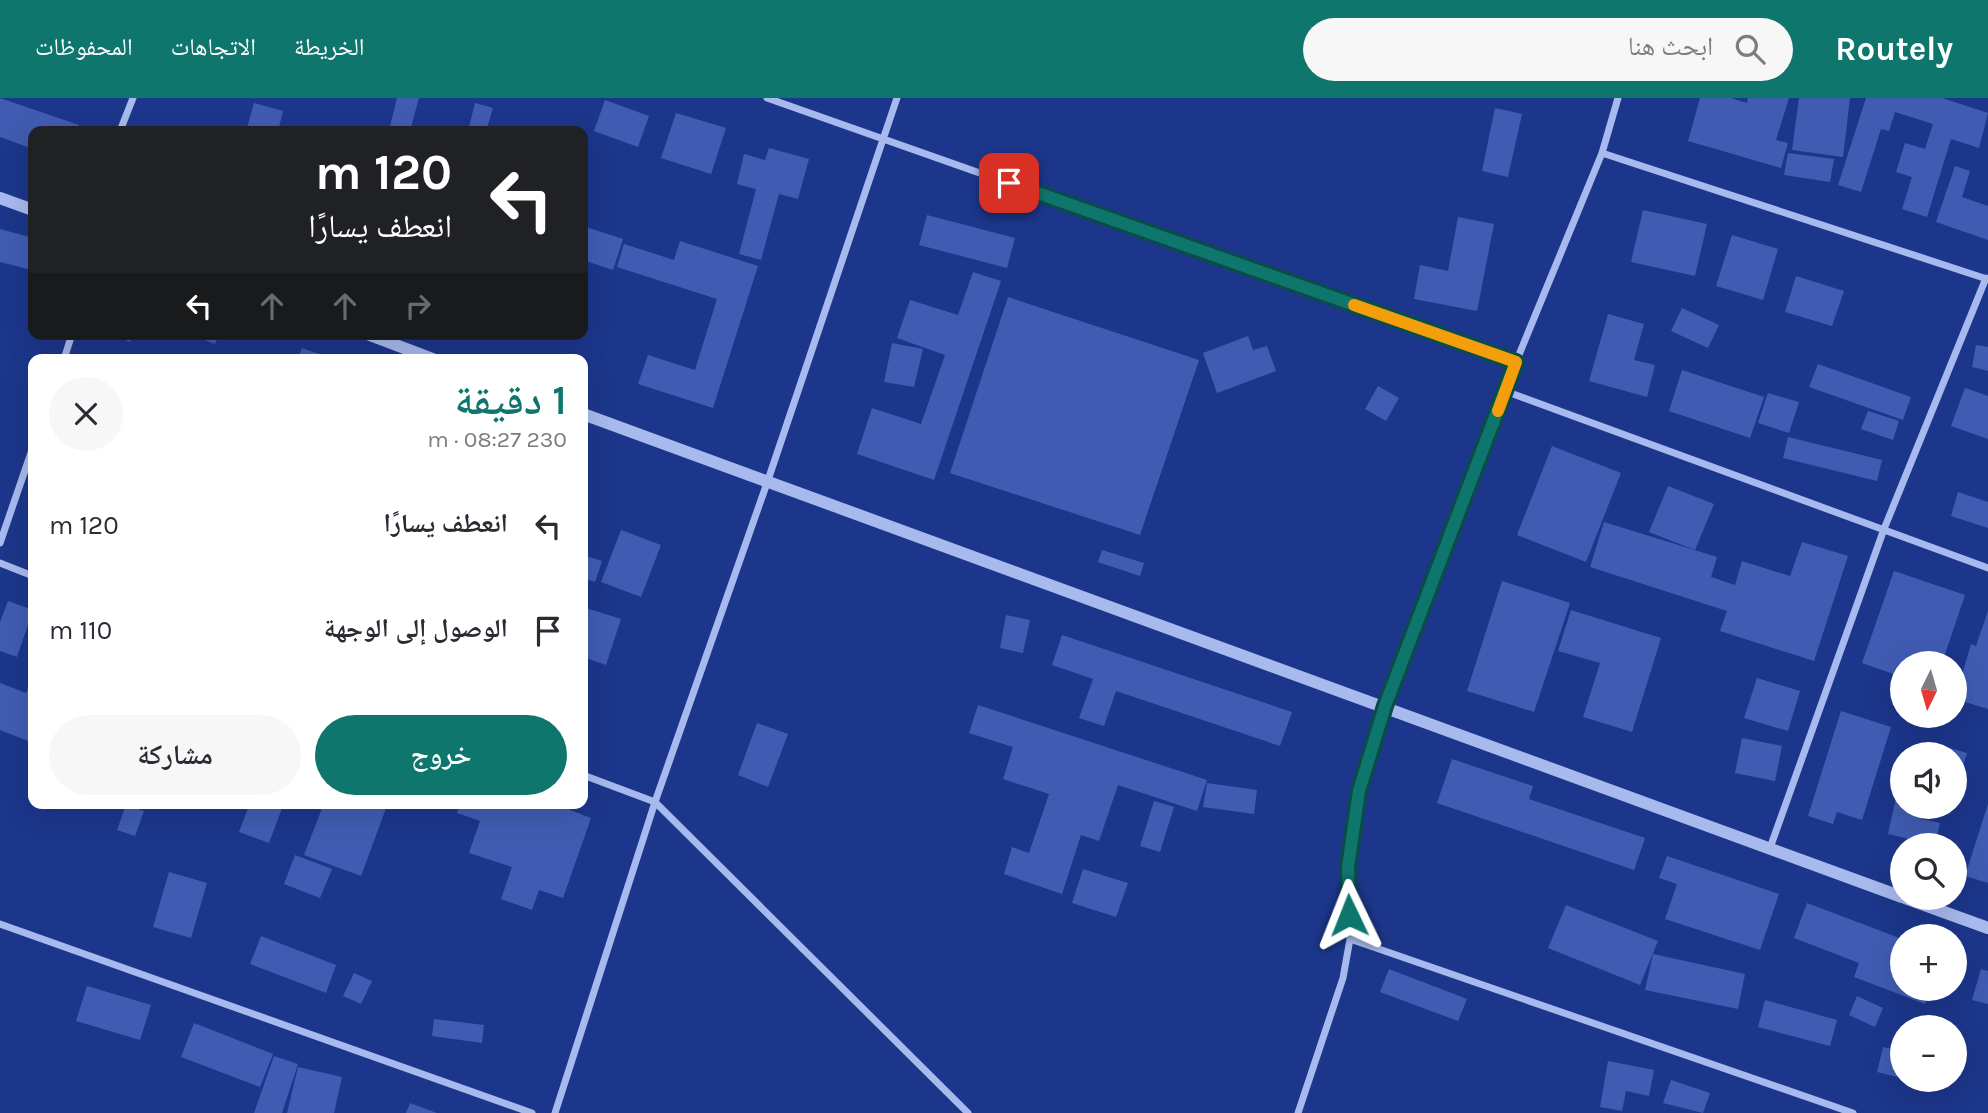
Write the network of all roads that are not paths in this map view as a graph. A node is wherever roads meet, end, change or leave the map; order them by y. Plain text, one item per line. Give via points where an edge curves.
1 (134, 98) edge
2 (766, 98) edge
3 (897, 98) edge
4 (1618, 98) edge
5 (122, 126) edge
6 (882, 138) junction
7 (1602, 153) junction
8 (0, 198) edge
9 (28, 208) edge
10 (1987, 279) edge
11 (383, 340) edge
12 (420, 354) edge
13 (1516, 362) junction
14 (1505, 391) junction
15 (588, 416) edge
16 (28, 462) edge
17 (767, 483) junction
18 (1884, 529) junction
19 (0, 543) edge
20 (0, 564) edge
21 (1988, 568) edge
22 (28, 574) edge
23 (1385, 706) junction
24 (588, 777) edge
25 (655, 802) junction
26 (1770, 848) junction
27 (1890, 892) edge
28 (1939, 910) edge
29 (0, 924) edge
30 (1988, 928) edge
31 (1350, 939) junction
32 (532, 1113) edge
33 (555, 1113) edge
34 (968, 1113) edge
35 (1298, 1113) edge
36 (1853, 1113) edge

1 - 5 street
2 - 6 street
3 - 6 street
4 - 7 street
6 - 13 street
6 - 17 street
7 - 10 street
7 - 13 street
8 - 9 street
10 - 18 street
11 - 12 street
13 - 14 street
14 - 18 street
14 - 23 street
15 - 17 street
16 - 19 street
17 - 23 street
17 - 25 street
18 - 21 street
18 - 26 street
20 - 22 street
23 - 26 street
23 - 31 street via 1357,803 1348,867
24 - 25 street
25 - 33 street
25 - 34 street
26 - 27 street
28 - 30 street
29 - 32 street
31 - 35 street via 1334,1009
31 - 36 street

